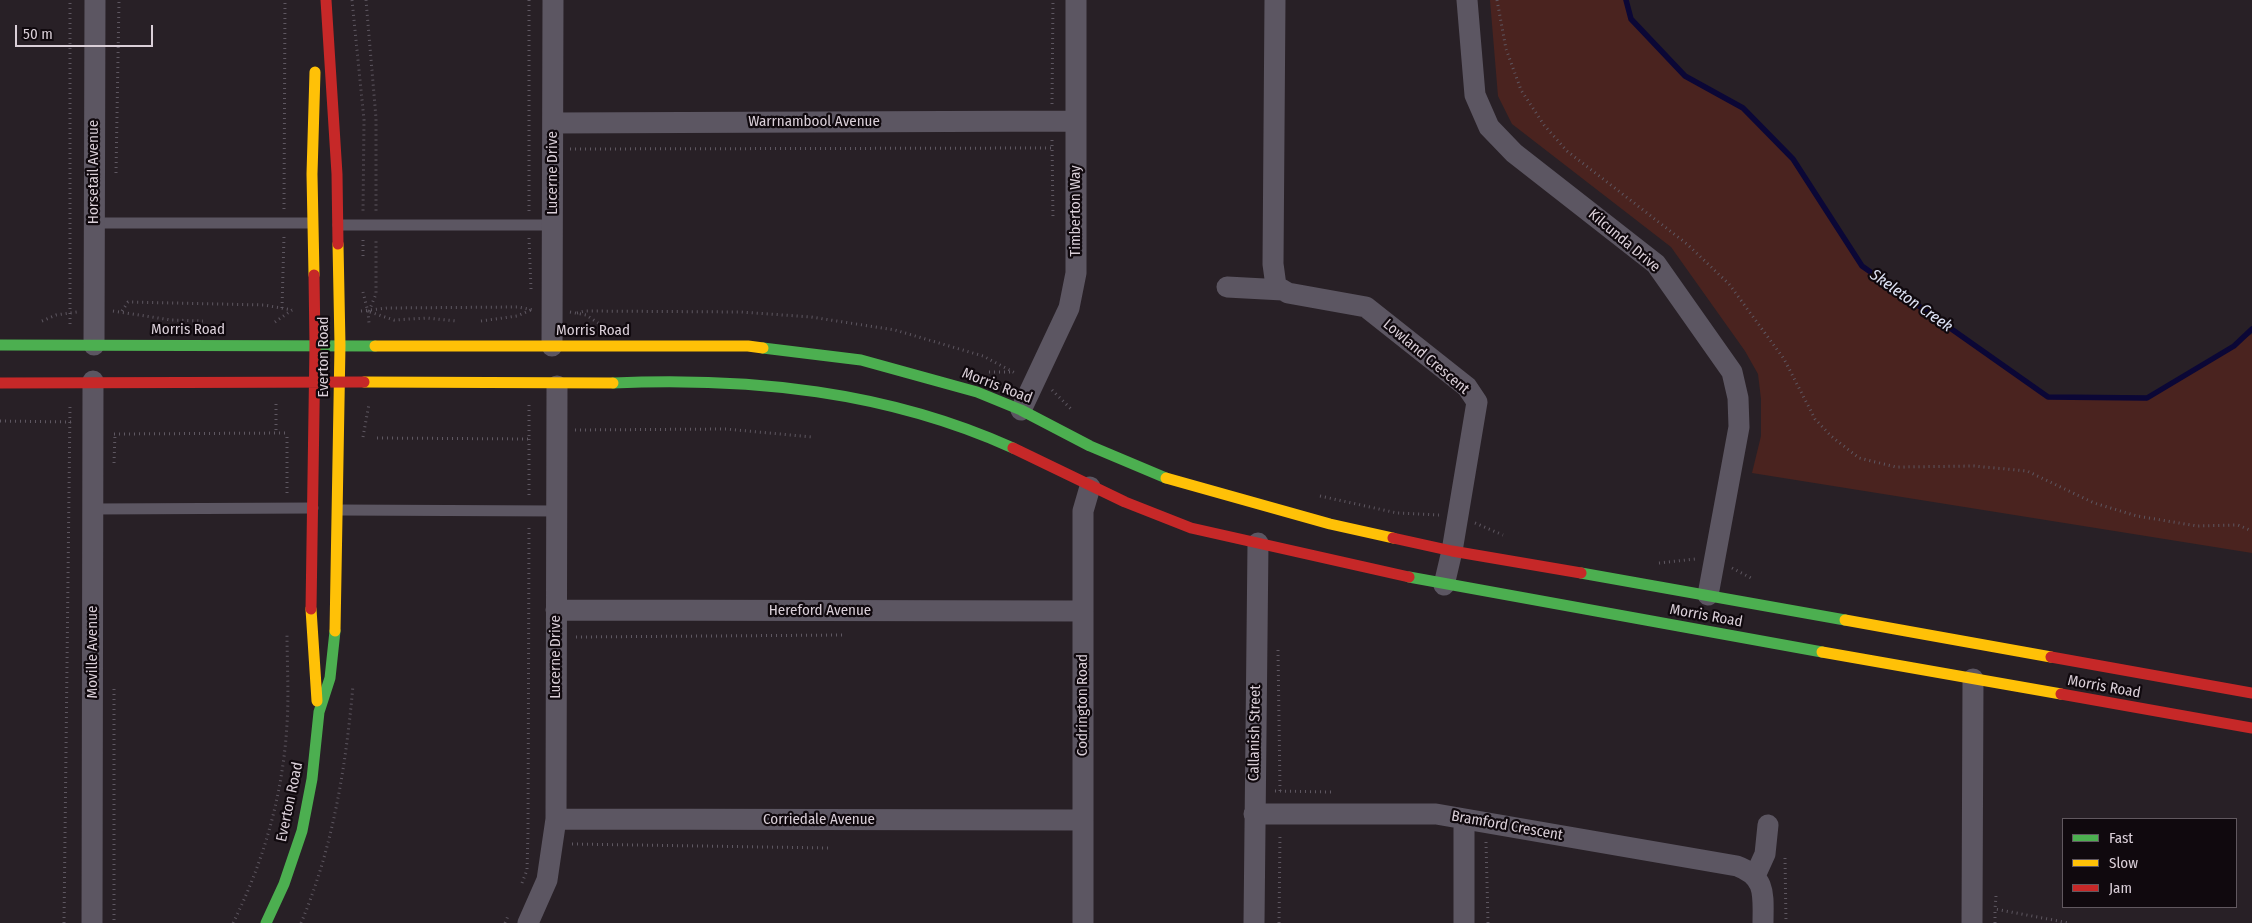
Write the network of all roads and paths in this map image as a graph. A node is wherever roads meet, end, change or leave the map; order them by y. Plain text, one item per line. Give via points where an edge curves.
1 (70, 0) edge
2 (95, 0) edge
3 (118, 0) edge
4 (285, 0) edge
5 (318, 0) edge
6 (326, 0) edge
7 (352, 0) edge
8 (366, 0) edge
9 (529, 0) edge
10 (553, 0) edge
11 (1076, 0) edge
12 (1275, 0) edge
13 (1467, 0) edge
14 (1497, 0) edge
15 (316, 39) dead end
16 (316, 58) dead end
17 (1076, 121) junction
18 (553, 123) junction
19 (1052, 148) dead end
20 (568, 149) dead end
21 (116, 174) dead end
22 (94, 223) junction
23 (284, 223) junction
24 (312, 223) junction
25 (338, 224) junction
26 (363, 224) junction
27 (376, 225) junction
28 (529, 225) junction
29 (553, 225) junction
30 (363, 263) dead end
31 (1227, 287) dead end
32 (1283, 290) junction
33 (363, 291) dead end
34 (531, 291) dead end
35 (531, 300) dead end
36 (115, 301) dead end
37 (282, 308) junction
38 (531, 310) junction
39 (115, 311) dead end
40 (368, 312) junction
41 (577, 313) dead end
42 (208, 321) dead end
43 (463, 321) dead end
44 (473, 321) dead end
45 (269, 322) dead end
46 (0, 345) edge
47 (94, 345) junction
48 (314, 345) junction
49 (340, 345) junction
50 (70, 346) junction
51 (552, 346) junction
52 (1013, 372) dead end
53 (93, 381) junction
54 (0, 382) edge
55 (314, 382) junction
56 (340, 382) junction
57 (529, 382) junction
58 (71, 383) junction
59 (557, 386) junction
60 (1052, 390) dead end
61 (1021, 410) junction
62 (1073, 411) dead end
63 (0, 421) edge
64 (70, 422) junction
65 (365, 426) dead end
66 (339, 428) junction
67 (569, 430) dead end
68 (314, 432) junction
69 (93, 433) junction
70 (288, 433) junction
71 (115, 434) junction
72 (812, 437) dead end
73 (377, 438) dead end
74 (529, 439) junction
75 (114, 471) dead end
76 (1090, 487) junction
77 (1312, 494) dead end
78 (1160, 501) dead end
79 (287, 508) junction
80 (313, 508) junction
81 (93, 509) junction
82 (338, 510) junction
83 (557, 511) junction
84 (529, 512) junction
85 (1432, 514) dead end
86 (1158, 518) junction
87 (2252, 531) edge
88 (1258, 543) junction
89 (1452, 551) junction
90 (1444, 585) junction
91 (1708, 595) junction
92 (556, 610) junction
93 (1083, 611) junction
94 (287, 625) dead end
95 (842, 635) dead end
96 (570, 638) dead end
97 (1278, 644) dead end
98 (1973, 679) junction
99 (114, 686) dead end
100 (2252, 693) edge
101 (319, 712) junction
102 (2252, 728) edge
103 (1254, 814) junction
104 (556, 819) junction
105 (1083, 820) junction
106 (1280, 823) junction
107 (1768, 825) dead end
108 (1464, 827) junction
109 (1289, 833) dead end
110 (569, 844) dead end
111 (828, 848) dead end
112 (1755, 876) junction
113 (521, 886) dead end
114 (1996, 896) dead end
115 (512, 908) dead end
116 (1996, 909) junction
117 (64, 923) edge
118 (92, 923) edge
119 (114, 923) edge
120 (234, 923) edge
121 (266, 923) edge
122 (505, 923) edge
123 (528, 923) edge
124 (1084, 923) edge
125 (1254, 923) edge
126 (1279, 923) edge
127 (1464, 923) edge
128 (1488, 923) edge
129 (1763, 923) edge
130 (1972, 923) edge
131 (1995, 923) edge
132 (2069, 923) edge

1 - 50 path
2 - 22 street, Horsetail Avenue
3 - 21 path
4 - 23 path
5 - 15 street
6 - 25 street, Everton Road
7 - 26 path via 364,120
8 - 27 path via 376,118
9 - 28 path
10 - 18 street, Lucerne Drive
11 - 17 street, Timberton Way
12 - 32 street via 1273,264 1276,286
13 - 91 street, Kilcunda Drive via 1475,95 1490,127 1514,153 1656,264 1732,372 1738,398 1739,427
14 - 87 path via 1506,49 1521,90 1544,125 1567,151 1687,244 1729,284 1784,359 1815,419 1859,458 1896,467 1974,466 2026,471 2094,503 2137,516 2197,526 2238,525
16 - 24 street, Everton Road
17 - 18 street, Warrnambool Avenue
17 - 61 street, Timberton Way via 1076,273 1069,308
18 - 29 street, Lucerne Drive
19 - 20 path
22 - 23 lane
22 - 47 street, Horsetail Avenue
23 - 24 lane
23 - 37 path
24 - 48 street, Everton Road
25 - 26 lane
25 - 49 street, Everton Road
26 - 27 lane
26 - 30 path
27 - 28 lane
27 - 40 path via 376,294
28 - 29 lane
28 - 34 path
29 - 51 street, Lucerne Drive
31 - 32 street, Lowland Crescent
32 - 89 street, Lowland Crescent via 1366,307 1467,387 1477,402
33 - 40 path
35 - 38 path
36 - 39 path
37 - 42 path via 128,302 122,311 171,320
37 - 45 path via 293,310 276,322
38 - 40 path via 518,307 387,308
38 - 44 path via 517,316
40 - 43 path via 394,320
41 - 52 path via 741,312 811,317 895,330 983,356
46 - 50 street, Morris Road
47 - 48 street, Morris Road
47 - 50 street, Morris Road
48 - 49 street, Morris Road
48 - 55 street, Everton Road
49 - 51 street, Morris Road
49 - 56 street, Everton Road
51 - 61 street, Morris Road via 748,346 814,353 861,360 924,376
53 - 55 street, Morris Road
53 - 58 street, Morris Road
53 - 69 street, Moville Avenue
54 - 58 street, Morris Road
55 - 56 street, Morris Road
55 - 68 street, Everton Road
56 - 57 street, Morris Road
56 - 66 street, Everton Road
57 - 59 street, Morris Road
57 - 74 path
58 - 64 path
59 - 76 street, Morris Road via 735,383 796,389 893,406 952,423 1017,450
59 - 83 street, Lucerne Drive
60 - 62 path
61 - 89 street, Morris Road via 1162,481
63 - 64 path
64 - 69 path
64 - 117 path
65 - 66 path
66 - 82 street, Everton Road
67 - 72 path via 726,428
68 - 70 path
68 - 80 street, Everton Road
69 - 71 path
69 - 81 street, Moville Avenue
70 - 71 path
70 - 79 path
71 - 75 path
73 - 74 path
74 - 84 path
76 - 86 street, Morris Road
76 - 93 street, Codrington Road via 1083,511
77 - 85 path via 1397,513
78 - 86 street
79 - 80 lane
79 - 81 lane
80 - 101 street, Everton Road via 312,649
81 - 118 street, Moville Avenue
82 - 84 lane
82 - 101 street, Everton Road via 334,650 330,678
83 - 84 lane
83 - 92 street, Lucerne Drive
84 - 113 path via 528,833 527,870
86 - 88 street, Morris Road
88 - 90 street, Morris Road
88 - 103 street, Callanish Street
89 - 90 street, Lowland Crescent
89 - 91 street, Morris Road
90 - 98 street, Morris Road
91 - 100 street, Morris Road
92 - 93 street, Hereford Avenue
92 - 104 street, Lucerne Drive
93 - 105 street, Codrington Road
94 - 120 path via 287,724 281,776 268,840
95 - 96 path
97 - 106 path
98 - 102 street, Morris Road
98 - 130 street
99 - 119 path
101 - 121 street, Everton Road via 312,779 302,831 284,884
103 - 106 street, Bramford Crescent
103 - 125 street, Callanish Street
104 - 105 street, Corriedale Avenue
104 - 123 street, Lucerne Drive via 547,880
105 - 124 street, Codrington Road
106 - 108 street, Bramford Crescent via 1424,814
106 - 109 path
106 - 126 path
107 - 112 street via 1765,854
108 - 112 street, Bramford Crescent via 1737,866
108 - 127 street
108 - 128 path via 1487,842
110 - 111 path
112 - 129 street via 1763,895
114 - 116 path
115 - 122 path
116 - 131 path
116 - 132 path

